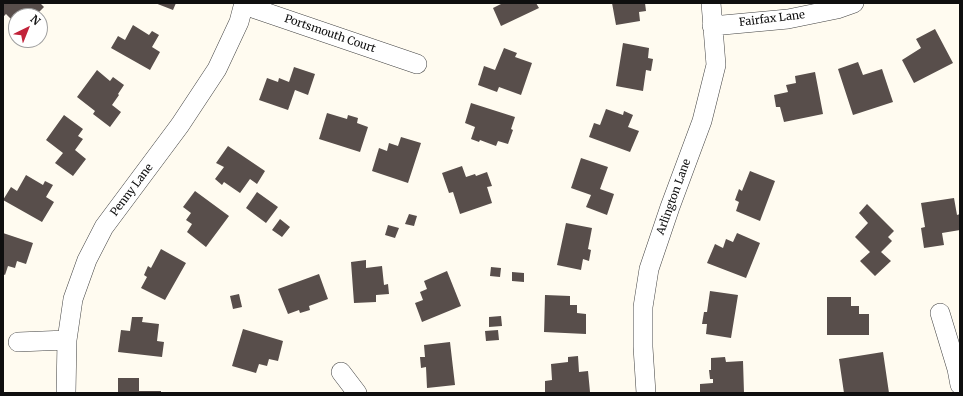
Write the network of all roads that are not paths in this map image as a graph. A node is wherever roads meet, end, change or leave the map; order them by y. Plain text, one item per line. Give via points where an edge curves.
1 (711, 3) edge
2 (854, 3) edge
3 (244, 4) edge
4 (712, 26) junction
5 (417, 64) dead end
6 (940, 314) dead end
7 (67, 340) junction
8 (18, 342) dead end
9 (341, 372) dead end
10 (960, 385) edge
11 (66, 393) edge
12 (357, 393) edge
13 (646, 393) edge

1 - 4 street, Arlington Lane
2 - 4 street, Fairfax Lane via 788,19
3 - 5 street, Portsmouth Court
3 - 7 street, Penny Lane via 239,22 217,69 180,125 104,227 87,260 73,299
4 - 13 street, Arlington Lane via 716,65 702,121 649,268 643,307
6 - 10 street
7 - 8 street
7 - 11 street, Penny Lane
9 - 12 street

